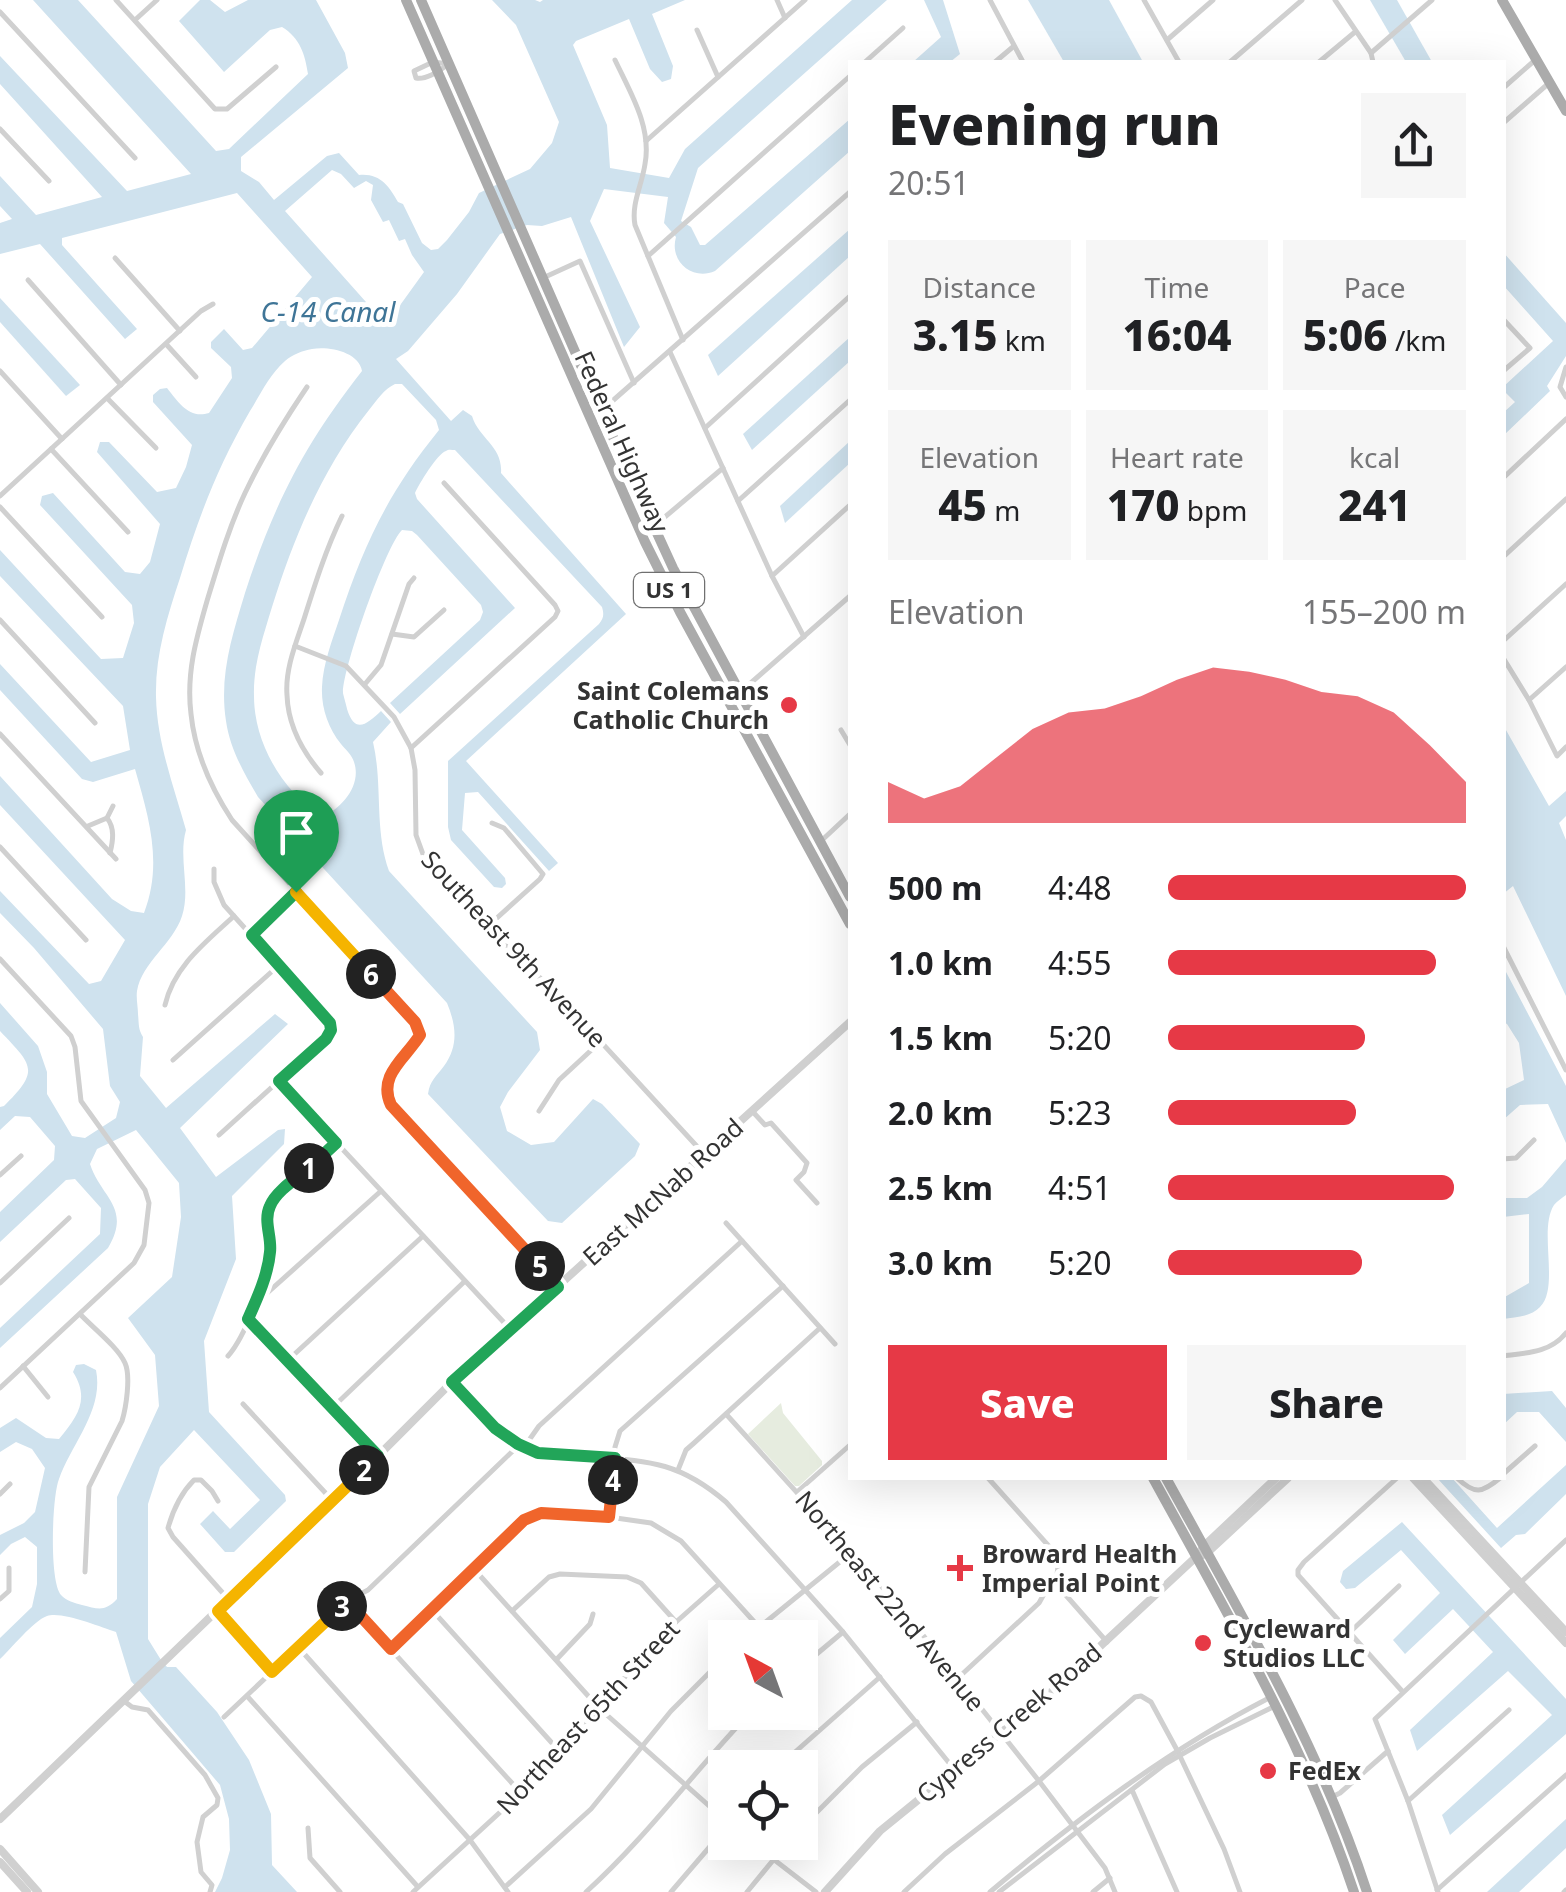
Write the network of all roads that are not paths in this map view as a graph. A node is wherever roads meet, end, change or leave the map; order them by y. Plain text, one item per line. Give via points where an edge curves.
1 (116, 0) edge
2 (157, 0) edge
3 (406, 0) edge
4 (421, 0) edge
5 (777, 0) edge
6 (805, 0) edge
7 (990, 0) edge
8 (1144, 0) edge
9 (1213, 0) edge
10 (1302, 0) edge
11 (1335, 0) edge
12 (1432, 0) edge
13 (1502, 0) edge
14 (0, 12) edge
15 (785, 18) junction
16 (134, 20) junction
17 (903, 28) dead end
18 (697, 30) dead end
19 (1355, 32) junction
20 (1167, 40) junction
21 (1014, 46) junction
22 (1371, 53) junction
23 (1536, 59) junction
24 (615, 60) dead end
25 (867, 60) edge
26 (997, 60) edge
27 (1022, 60) edge
28 (1178, 60) edge
29 (1232, 60) edge
30 (1321, 60) edge
31 (1373, 60) edge
32 (449, 64) junction
33 (276, 67) dead end
34 (435, 67) junction
35 (718, 77) junction
36 (848, 78) edge
37 (1550, 82) junction
38 (1506, 85) edge
39 (1566, 111) edge
40 (1506, 120) edge
41 (0, 129) edge
42 (646, 141) junction
43 (135, 158) dead end
44 (49, 182) dead end
45 (848, 194) edge
46 (648, 256) junction
47 (115, 258) dead end
48 (543, 278) junction
49 (28, 280) dead end
50 (536, 297) junction
51 (848, 298) edge
52 (212, 304) dead end
53 (559, 314) junction
54 (545, 318) junction
55 (1506, 322) edge
56 (180, 331) junction
57 (566, 332) junction
58 (683, 340) junction
59 (166, 344) junction
60 (670, 352) junction
61 (1566, 367) edge
62 (1506, 369) edge
63 (0, 370) edge
64 (196, 377) dead end
65 (634, 383) junction
66 (121, 385) junction
67 (306, 386) dead end
68 (1566, 396) edge
69 (107, 398) junction
70 (848, 402) edge
71 (601, 411) junction
72 (589, 419) junction
73 (1566, 419) edge
74 (705, 428) junction
75 (62, 439) junction
76 (156, 448) dead end
77 (51, 449) junction
78 (723, 468) junction
79 (1506, 474) edge
80 (444, 483) dead end
81 (0, 494) edge
82 (1566, 500) edge
83 (738, 501) junction
84 (0, 507) edge
85 (848, 507) edge
86 (342, 516) dead end
87 (634, 518) junction
88 (653, 527) junction
89 (128, 532) dead end
90 (645, 542) junction
91 (665, 552) junction
92 (1506, 554) edge
93 (772, 576) junction
94 (414, 578) dead end
95 (1566, 584) edge
96 (848, 598) edge
97 (444, 610) dead end
98 (102, 616) dead end
99 (0, 620) edge
100 (392, 634) junction
101 (804, 637) junction
102 (1506, 638) edge
103 (295, 646) junction
104 (1506, 663) edge
105 (1566, 667) edge
106 (365, 684) junction
107 (734, 698) junction
108 (1529, 700) junction
109 (95, 724) dead end
110 (841, 730) dead end
111 (0, 734) edge
112 (848, 742) edge
113 (1566, 747) edge
114 (411, 748) junction
115 (321, 773) dead end
116 (113, 806) dead end
117 (848, 816) edge
118 (107, 818) junction
119 (492, 823) dead end
120 (86, 826) junction
121 (798, 829) junction
122 (820, 842) junction
123 (807, 846) junction
124 (0, 847) edge
125 (110, 853) junction
126 (116, 859) dead end
127 (829, 860) junction
128 (214, 868) dead end
129 (296, 892) junction
130 (848, 894) edge
131 (234, 916) junction
132 (848, 920) edge
133 (488, 926) junction
134 (252, 935) junction
135 (86, 940) dead end
136 (1506, 952) edge
137 (0, 959) edge
138 (278, 966) junction
139 (165, 1004) dead end
140 (848, 1024) edge
141 (600, 1042) junction
142 (173, 1060) dead end
143 (1566, 1070) edge
144 (279, 1081) junction
145 (539, 1111) dead end
146 (753, 1112) junction
147 (220, 1136) dead end
148 (1534, 1140) dead end
149 (336, 1143) junction
150 (704, 1154) junction
151 (20, 1156) dead end
152 (1506, 1159) edge
153 (0, 1175) edge
154 (381, 1191) junction
155 (817, 1204) dead end
156 (69, 1218) dead end
157 (726, 1222) dead end
158 (423, 1236) junction
159 (742, 1241) junction
160 (465, 1281) junction
161 (0, 1283) edge
162 (783, 1286) junction
163 (558, 1287) junction
164 (258, 1297) junction
165 (80, 1314) junction
166 (248, 1319) junction
167 (820, 1328) junction
168 (510, 1329) junction
169 (1566, 1333) edge
170 (1559, 1342) junction
171 (835, 1344) dead end
172 (1566, 1351) edge
173 (228, 1356) dead end
174 (1506, 1356) edge
175 (287, 1361) junction
176 (23, 1366) junction
177 (452, 1382) junction
178 (0, 1388) edge
179 (48, 1397) dead end
180 (243, 1404) dead end
181 (332, 1408) junction
182 (726, 1414) junction
183 (518, 1444) junction
184 (1535, 1446) dead end
185 (848, 1447) edge
186 (378, 1456) junction
187 (615, 1458) junction
188 (678, 1470) junction
189 (1506, 1472) edge
190 (990, 1480) edge
191 (1153, 1480) edge
192 (1167, 1480) edge
193 (1261, 1480) edge
194 (1274, 1480) edge
195 (1286, 1480) edge
196 (1396, 1480) edge
197 (1416, 1480) edge
198 (1424, 1480) edge
199 (1460, 1480) edge
200 (1497, 1480) edge
201 (10, 1484) dead end
202 (1265, 1488) junction
203 (797, 1492) junction
204 (0, 1494) edge
205 (1434, 1494) junction
206 (332, 1500) junction
207 (218, 1501) dead end
208 (609, 1517) junction
209 (1566, 1540) edge
210 (852, 1552) junction
211 (1202, 1552) junction
212 (9, 1568) dead end
213 (474, 1569) junction
214 (85, 1572) dead end
215 (719, 1584) junction
216 (1517, 1585) junction
217 (1399, 1586) dead end
218 (804, 1589) junction
219 (1044, 1594) dead end
220 (0, 1600) edge
221 (229, 1600) junction
222 (347, 1601) junction
223 (432, 1610) junction
224 (218, 1611) junction
225 (512, 1611) junction
226 (593, 1614) dead end
227 (1545, 1615) junction
228 (752, 1620) edge
229 (765, 1620) edge
230 (676, 1622) junction
231 (844, 1632) junction
232 (1350, 1632) junction
233 (1566, 1632) edge
234 (1107, 1642) junction
235 (1566, 1643) edge
236 (299, 1648) junction
237 (391, 1649) junction
238 (818, 1653) edge
239 (556, 1660) junction
240 (272, 1672) junction
241 (708, 1673) edge
242 (881, 1676) junction
243 (958, 1678) junction
244 (1403, 1692) junction
245 (247, 1696) junction
246 (124, 1701) junction
247 (1274, 1701) junction
248 (598, 1708) junction
249 (1292, 1709) junction
250 (1509, 1710) dead end
251 (1243, 1712) junction
252 (224, 1717) dead end
253 (1246, 1721) junction
254 (917, 1722) junction
255 (735, 1730) edge
256 (1001, 1733) junction
257 (642, 1747) junction
258 (798, 1750) edge
259 (1389, 1750) junction
260 (1178, 1752) junction
261 (560, 1753) junction
262 (954, 1769) junction
263 (1566, 1775) edge
264 (1039, 1780) junction
265 (1314, 1784) junction
266 (685, 1785) junction
267 (1130, 1786) junction
268 (520, 1793) junction
269 (1332, 1796) junction
270 (1408, 1801) junction
271 (708, 1805) edge
272 (818, 1811) edge
273 (0, 1819) edge
274 (308, 1828) dead end
275 (1076, 1828) junction
276 (1334, 1836) junction
277 (470, 1840) junction
278 (1351, 1846) junction
279 (708, 1848) edge
280 (0, 1850) edge
281 (772, 1860) joint
282 (0, 1862) edge
283 (1110, 1878) junction
284 (416, 1890) edge
285 (507, 1890) edge
286 (1438, 1891) edge
287 (27, 1892) edge
288 (38, 1892) edge
289 (210, 1892) edge
290 (340, 1892) edge
291 (586, 1892) edge
292 (670, 1892) edge
293 (747, 1892) edge
294 (816, 1892) edge
295 (825, 1892) edge
296 (904, 1892) edge
297 (990, 1892) edge
298 (999, 1892) edge
299 (1093, 1892) edge
300 (1115, 1892) edge
301 (1178, 1892) edge
302 (1240, 1892) edge
303 (1354, 1892) edge
304 (1367, 1892) edge

1 - 16 street
2 - 16 street
3 - 34 main road, Federal Highway / US 1
4 - 32 main road, Federal Highway / US 1
5 - 15 street
6 - 15 street
7 - 21 street
8 - 20 street
9 - 20 street
10 - 29 street
11 - 19 street
12 - 22 street
13 - 23 main road
14 - 43 street
15 - 35 street
16 - 33 street via 215,109 227,109
17 - 25 street
18 - 35 street
19 - 22 street
19 - 30 street
20 - 28 street
21 - 26 street
21 - 27 street
22 - 31 street
23 - 37 main road
23 - 38 street
24 - 42 street
32 - 34 street
32 - 48 main road, Federal Highway / US 1
34 - 50 main road, Federal Highway / US 1
35 - 42 street
36 - 46 street
37 - 39 main road
37 - 40 street
41 - 44 street
42 - 46 street via 633,216
45 - 58 street
46 - 58 street
47 - 56 street
48 - 53 main road, Federal Highway / US 1
48 - 65 street via 580,261
49 - 66 street
50 - 53 main road
50 - 54 main road, Federal Highway / US 1
51 - 74 street
52 - 56 street
53 - 57 main road, Federal Highway / US 1
54 - 57 main road
54 - 72 main road, Federal Highway / US 1
55 - 62 street via 1530,348
56 - 59 street
57 - 71 main road, Federal Highway / US 1
58 - 60 street
59 - 64 street
59 - 66 street
60 - 65 street
60 - 74 street
61 - 68 street via 1560,387
63 - 75 street
65 - 71 street
66 - 69 street
67 - 129 street via 243,496 198,631 189,681 198,748 220,801
69 - 75 street
69 - 76 street
70 - 83 street
71 - 72 street
71 - 88 main road, Federal Highway / US 1
72 - 87 main road, Federal Highway / US 1
73 - 79 street
74 - 78 street
75 - 77 street
77 - 81 street
77 - 89 street
78 - 83 street
78 - 88 street
80 - 114 street via 558,611
82 - 92 street
83 - 93 street
84 - 98 street
85 - 93 street
86 - 103 street
87 - 88 main road
87 - 90 main road, Federal Highway / US 1
88 - 91 main road, Federal Highway / US 1
90 - 91 main road
90 - 107 main road, Federal Highway / US 1
91 - 107 main road, Federal Highway / US 1
93 - 101 street
94 - 100 street
95 - 102 street
96 - 101 street
97 - 100 street via 414,637
99 - 109 street
100 - 106 street via 381,666
101 - 107 street
103 - 106 street, Southeast 9th Avenue via 349,669
103 - 115 street via 286,695 290,718
104 - 108 street
105 - 108 street
106 - 114 street, Southeast 9th Avenue
107 - 121 main road, Federal Highway / US 1
107 - 122 main road, Federal Highway / US 1
108 - 113 street via 1557,756
110 - 112 street
111 - 120 street
114 - 133 street, Southeast 9th Avenue via 419,848
116 - 118 street
117 - 122 street
118 - 120 street
118 - 125 street
119 - 133 street via 543,874
120 - 125 street
121 - 122 main road
121 - 123 main road, Federal Highway / US 1
122 - 127 main road, Federal Highway / US 1
123 - 127 main road
123 - 132 main road, Federal Highway / US 1
124 - 135 street
125 - 126 street
127 - 130 main road, Federal Highway / US 1
128 - 131 street via 214,882
129 - 134 street
129 - 163 street via 415,1022 420,1035 386,1083 391,1105
131 - 134 street
131 - 139 street via 181,969
133 - 141 street, Southeast 9th Avenue
134 - 138 street
136 - 143 street
137 - 165 street via 71,1036 81,1101 149,1203 140,1255
138 - 142 street
138 - 144 street via 331,1030
140 - 146 street, East McNab Road
141 - 145 street via 559,1080
141 - 150 street, Southeast 9th Avenue
144 - 147 street
144 - 149 street
146 - 150 street, East McNab Road
146 - 155 street via 806,1164 796,1180
148 - 152 street
149 - 154 street
149 - 164 street via 268,1208 270,1252
150 - 163 street, East McNab Road
151 - 153 street
154 - 158 street
154 - 164 street
156 - 161 street
157 - 159 street
158 - 160 street
158 - 175 street
159 - 162 street
159 - 183 street via 527,1443
160 - 168 street
160 - 181 street
162 - 167 street
162 - 187 street via 620,1430
163 - 168 street, East McNab Road
164 - 166 street
165 - 176 street
165 - 214 street via 127,1373 126,1410 89,1487
166 - 173 street
166 - 175 street
167 - 171 street
167 - 182 street
168 - 177 street, East McNab Road
169 - 170 street
170 - 172 street
170 - 174 street
175 - 181 street
176 - 178 street
176 - 179 street
177 - 183 street
177 - 186 street, East McNab Road
180 - 206 street
181 - 186 street
182 - 188 street via 686,1450
182 - 203 street, Northeast 22nd Avenue
183 - 187 street via 538,1453
183 - 222 street via 368,1590
184 - 189 street
185 - 203 street
186 - 206 street, East McNab Road
187 - 188 street
187 - 208 street
188 - 218 street via 726,1502
190 - 234 street via 1056,1553 1056,1584
191 - 211 main road
192 - 211 main road
193 - 202 street
194 - 202 street
195 - 211 street
196 - 232 street via 1298,1570
197 - 205 street
198 - 205 street
199 - 200 street via 1480,1491
201 - 204 street
202 - 211 street
203 - 210 street, Northeast 22nd Avenue
205 - 216 street
206 - 221 street, East McNab Road
207 - 221 street via 194,1480 168,1528
208 - 213 street via 532,1516
208 - 215 street via 666,1530
209 - 216 street
210 - 218 street
210 - 243 street, Northeast 22nd Avenue
211 - 234 street, Cypress Creek Road
211 - 247 main road
211 - 249 main road
212 - 220 street via 9,1591
213 - 223 street
213 - 225 street
215 - 228 street
215 - 230 street, Northeast 65th Street
216 - 227 street
216 - 244 street
217 - 232 street
218 - 229 street
218 - 231 street
219 - 243 street
221 - 224 street, East McNab Road
222 - 236 street
222 - 237 street
223 - 237 street
223 - 261 street
224 - 240 street
224 - 246 street, East McNab Road
225 - 230 street via 549,1577 627,1577 641,1583
225 - 239 street
226 - 239 street
227 - 233 street
227 - 235 street
230 - 248 street, Northeast 65th Street
231 - 238 street
231 - 242 street
232 - 244 street
234 - 256 street, Cypress Creek Road
236 - 240 street
236 - 277 street
237 - 268 street
239 - 248 street
240 - 245 street
241 - 257 street
242 - 254 street
242 - 258 street
243 - 256 street, Northeast 22nd Avenue
244 - 259 street via 1374,1720
245 - 252 street
245 - 284 street
246 - 273 street, East McNab Road
246 - 289 street via 148,1710 218,1798 197,1842
247 - 249 main road
247 - 251 street
247 - 253 street
247 - 265 main road
248 - 257 street
248 - 261 street, Northeast 65th Street
249 - 269 main road
250 - 270 street
251 - 253 street
251 - 260 street
253 - 260 street
254 - 262 street
254 - 272 street
255 - 266 street
256 - 262 street, Cypress Creek Road
256 - 264 street, Northeast 22nd Avenue
257 - 266 street
257 - 285 street via 591,1809
259 - 269 street
259 - 270 street
260 - 264 street via 1151,1702 1134,1697
260 - 267 street
260 - 302 street
261 - 268 street, Northeast 65th Street
262 - 295 street, Cypress Creek Road via 880,1832
263 - 286 street
264 - 275 street, Northeast 22nd Avenue
264 - 296 street
265 - 269 main road
265 - 276 main road
266 - 271 street
266 - 291 street
267 - 275 street
267 - 301 street
268 - 277 street, Northeast 65th Street
269 - 278 main road
270 - 286 street
274 - 290 street via 310,1858
275 - 283 street, Northeast 22nd Avenue
275 - 297 street
275 - 298 street
276 - 278 main road
276 - 303 main road
277 - 284 street, Northeast 65th Street
277 - 285 street
278 - 304 main road
279 - 292 street
280 - 288 street
281 - 293 street
281 - 294 street
282 - 287 street
283 - 299 street
283 - 300 street, Northeast 22nd Avenue

